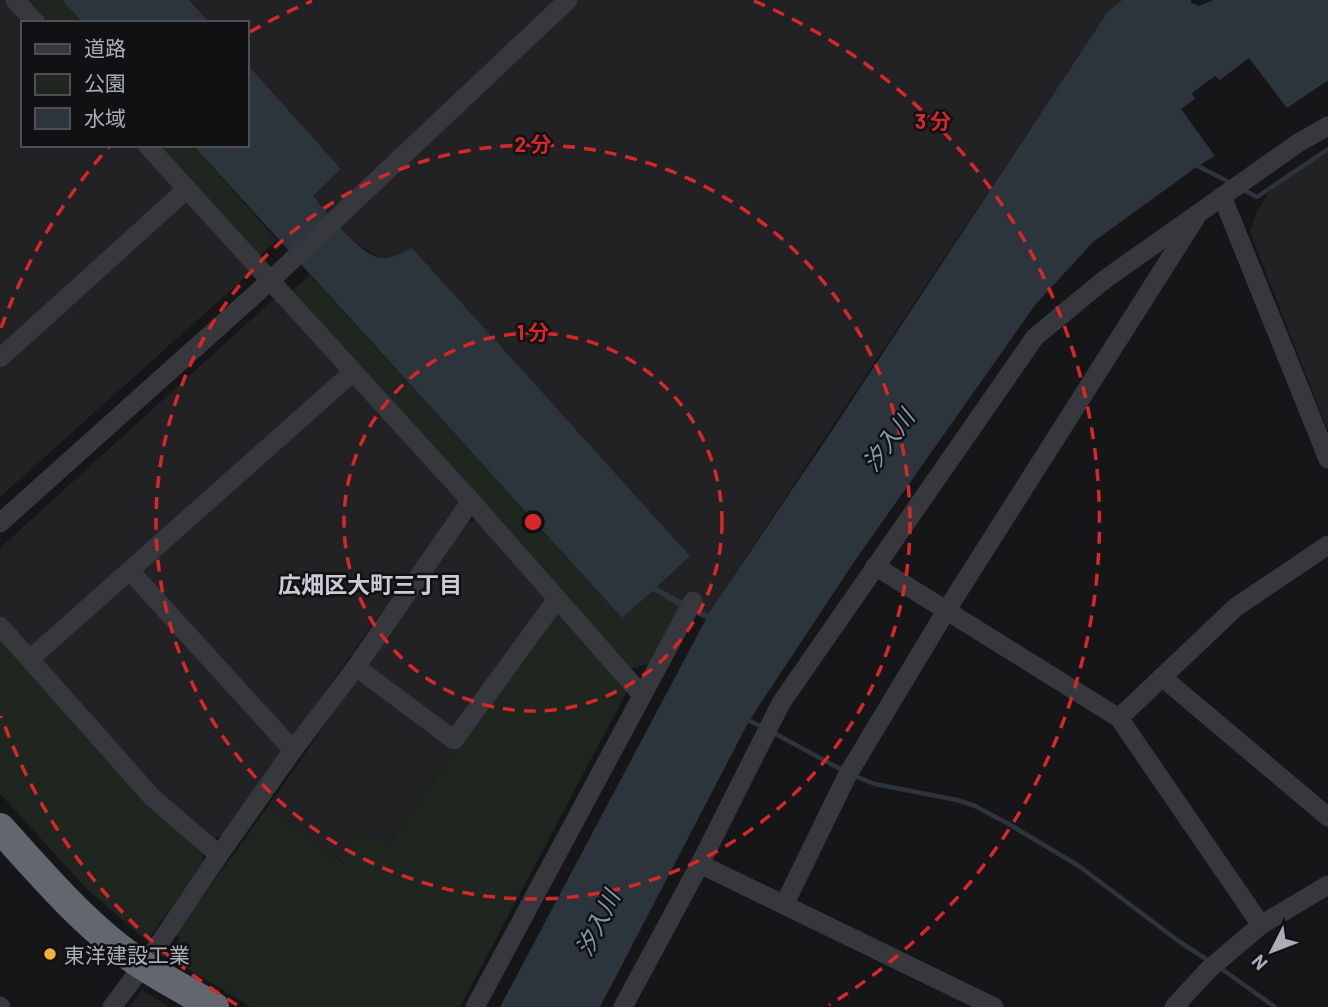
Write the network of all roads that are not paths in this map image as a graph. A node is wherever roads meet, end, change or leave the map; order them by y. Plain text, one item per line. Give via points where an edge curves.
1 (15, 0) edge
2 (568, 0) edge
3 (34, 21) edge
4 (1328, 126) edge
5 (149, 147) edge
6 (187, 189) junction
7 (1222, 195) junction
8 (1200, 211) junction
9 (271, 280) junction
10 (0, 358) edge
11 (353, 372) junction
12 (1328, 459) edge
13 (471, 501) junction
14 (0, 523) edge
15 (1328, 545) edge
16 (875, 566) junction
17 (130, 571) junction
18 (557, 599) junction
19 (689, 606) dead end
20 (946, 611) junction
21 (0, 626) edge
22 (30, 660) junction
23 (356, 667) junction
24 (1162, 677) junction
25 (642, 695) junction
26 (1119, 719) junction
27 (293, 750) junction
28 (1328, 817) edge
29 (0, 828) edge
30 (219, 855) junction
31 (700, 864) junction
32 (1328, 885) edge
33 (784, 905) junction
34 (1261, 925) junction
35 (143, 965) junction
36 (112, 1007) edge
37 (214, 1007) edge
38 (475, 1007) edge
39 (623, 1007) edge
40 (994, 1007) edge
41 (1174, 1007) edge

1 - 3 street
2 - 9 street
4 - 7 street
5 - 6 street
6 - 9 street
6 - 10 street
7 - 8 street
7 - 12 street
8 - 16 street via 1035,337
8 - 20 street
9 - 11 street
9 - 14 street
11 - 13 street
11 - 17 street
13 - 18 street
13 - 23 street
15 - 24 street via 1236,607
16 - 20 street
16 - 31 street via 781,703
17 - 22 street
17 - 27 street
18 - 23 street via 454,740
18 - 25 street
19 - 25 street
20 - 26 street
20 - 33 street via 848,774
21 - 22 street
22 - 30 street via 152,797
23 - 27 street
24 - 26 street
24 - 28 street
25 - 38 street
26 - 34 street
27 - 30 street
29 - 35 highway via 46,880
30 - 35 street
31 - 33 street
31 - 39 street
32 - 34 street
33 - 40 street
34 - 41 street via 1209,969
35 - 36 street
35 - 37 highway

